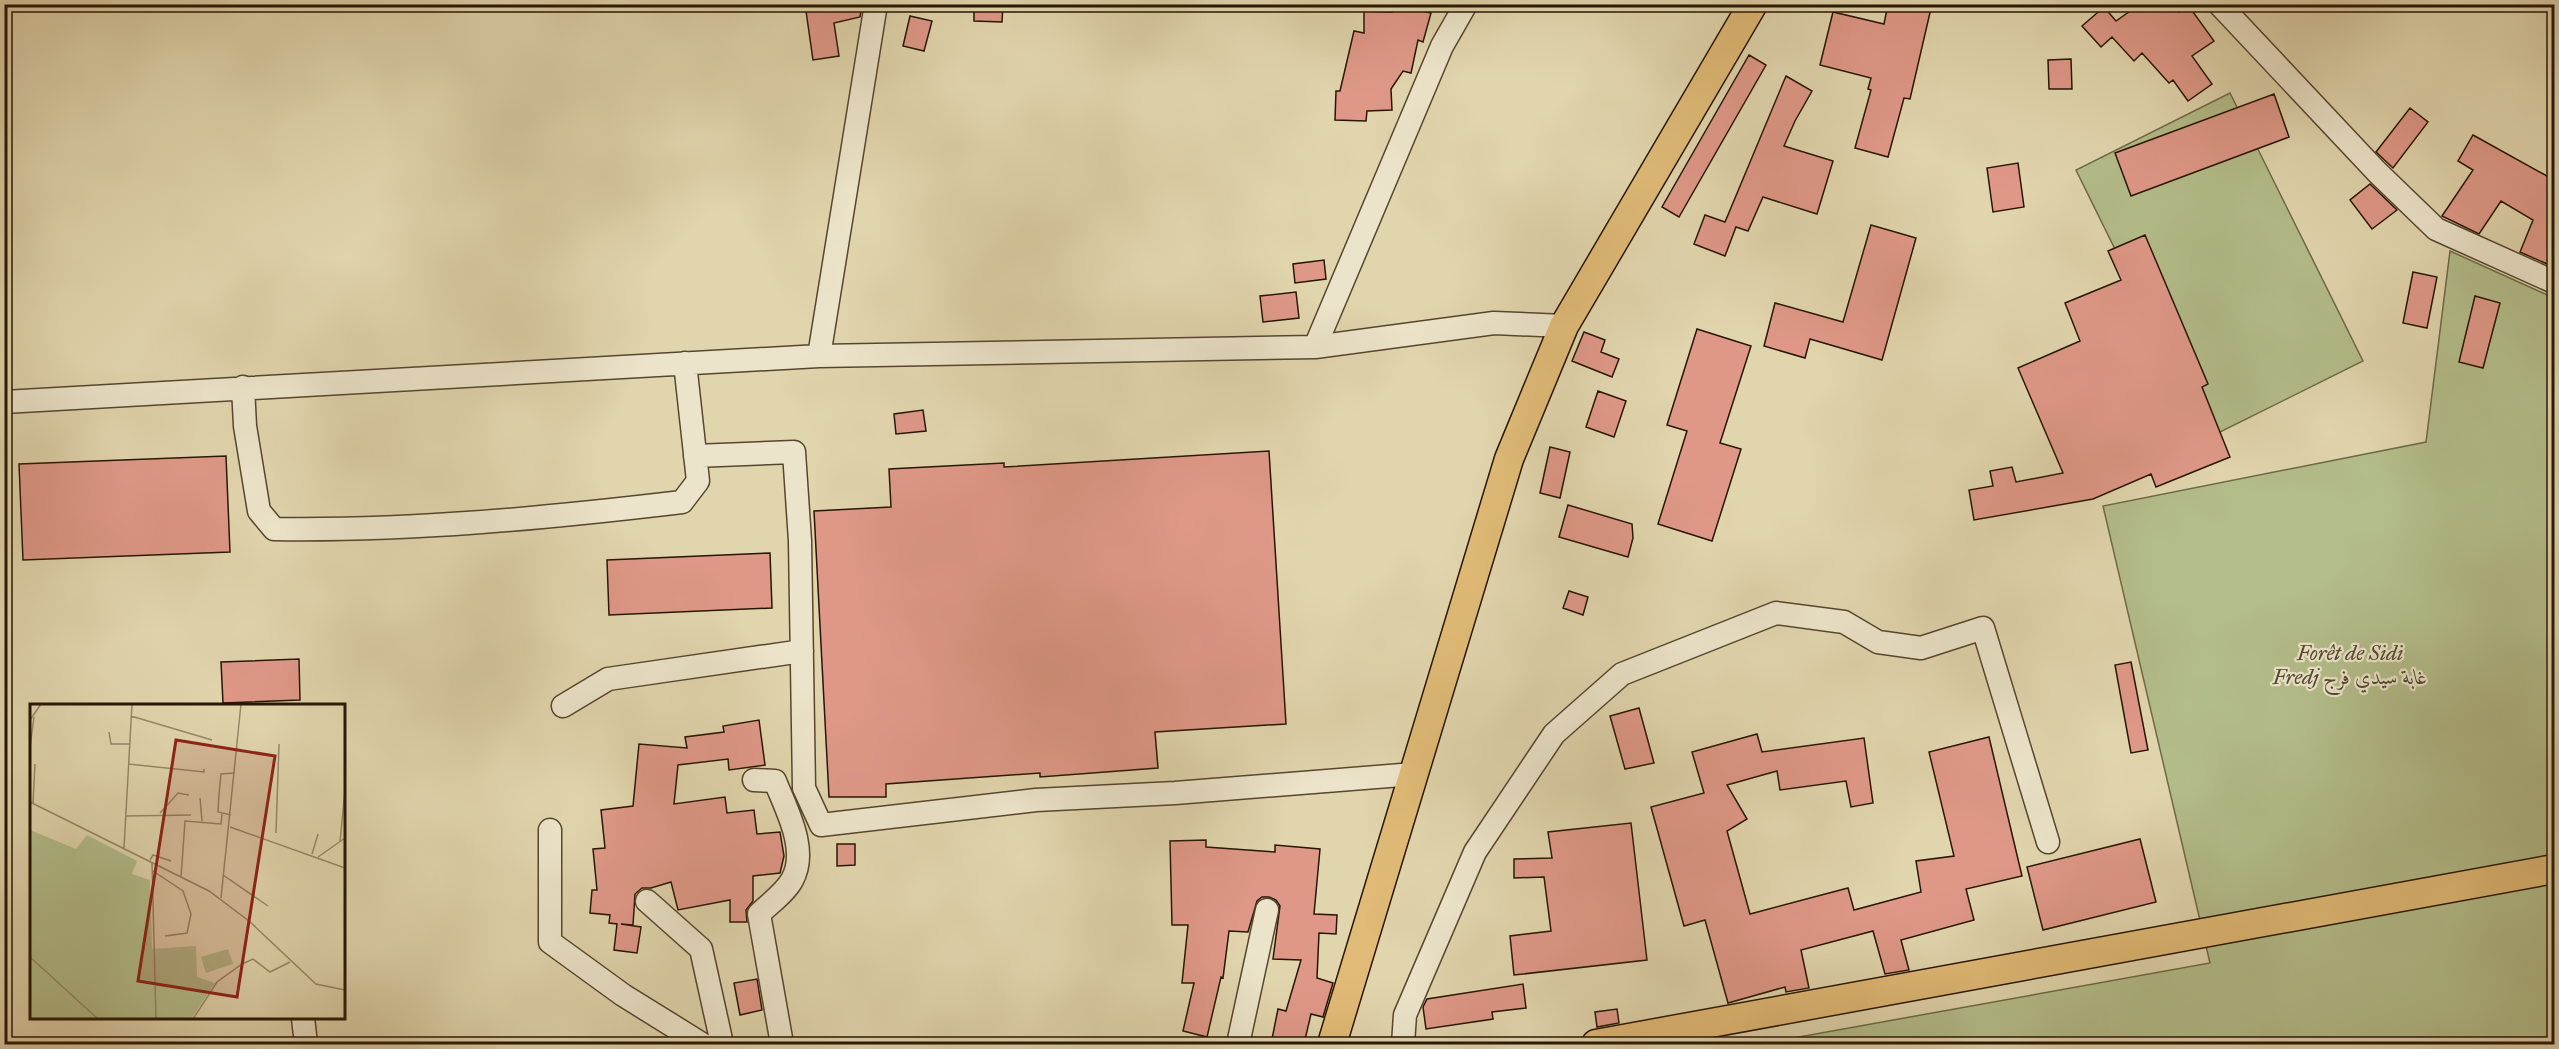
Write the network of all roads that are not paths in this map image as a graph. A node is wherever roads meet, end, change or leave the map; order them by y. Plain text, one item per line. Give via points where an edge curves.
1 (876, 4) edge
2 (1466, 4) edge
3 (1753, 4) edge
4 (2219, 4) edge
5 (2554, 282) edge
6 (1564, 326) junction
7 (1316, 347) junction
8 (819, 356) junction
9 (686, 363) junction
10 (243, 387) junction
11 (4, 402) edge
12 (695, 456) junction
13 (802, 651) junction
14 (563, 706) dead end
15 (1414, 774) junction
16 (754, 780) dead end
17 (550, 830) dead end
18 (2048, 842) dead end
19 (2554, 869) edge
20 (647, 901) dead end
21 (1267, 910) dead end
22 (303, 1019) edge
23 (306, 1044) edge
24 (702, 1044) edge
25 (722, 1044) edge
26 (782, 1044) edge
27 (1238, 1044) edge
28 (1332, 1044) edge
29 (1403, 1044) edge
30 (1596, 1044) edge

1 - 8 street
2 - 7 street via 1442,46
3 - 6 main road
4 - 5 street via 2436,229
6 - 7 street via 1494,323
6 - 15 main road via 1509,459
7 - 8 street
8 - 9 street
9 - 10 street
9 - 12 street
10 - 11 street
10 - 12 street via 245,426 260,511 274,529 487,521 682,502 698,482
12 - 13 street via 794,452
13 - 14 street via 608,679
13 - 15 street via 804,788 821,825 1036,800
15 - 28 main road
16 - 26 street via 775,780 795,832 798,863 792,881 759,914
17 - 24 street via 550,942 623,995
18 - 29 street via 1983,628 1921,648 1878,642 1844,622 1776,613 1622,674 1554,734 1475,852 1405,1015
19 - 30 main road
20 - 25 street via 701,949
21 - 27 street
22 - 23 street

